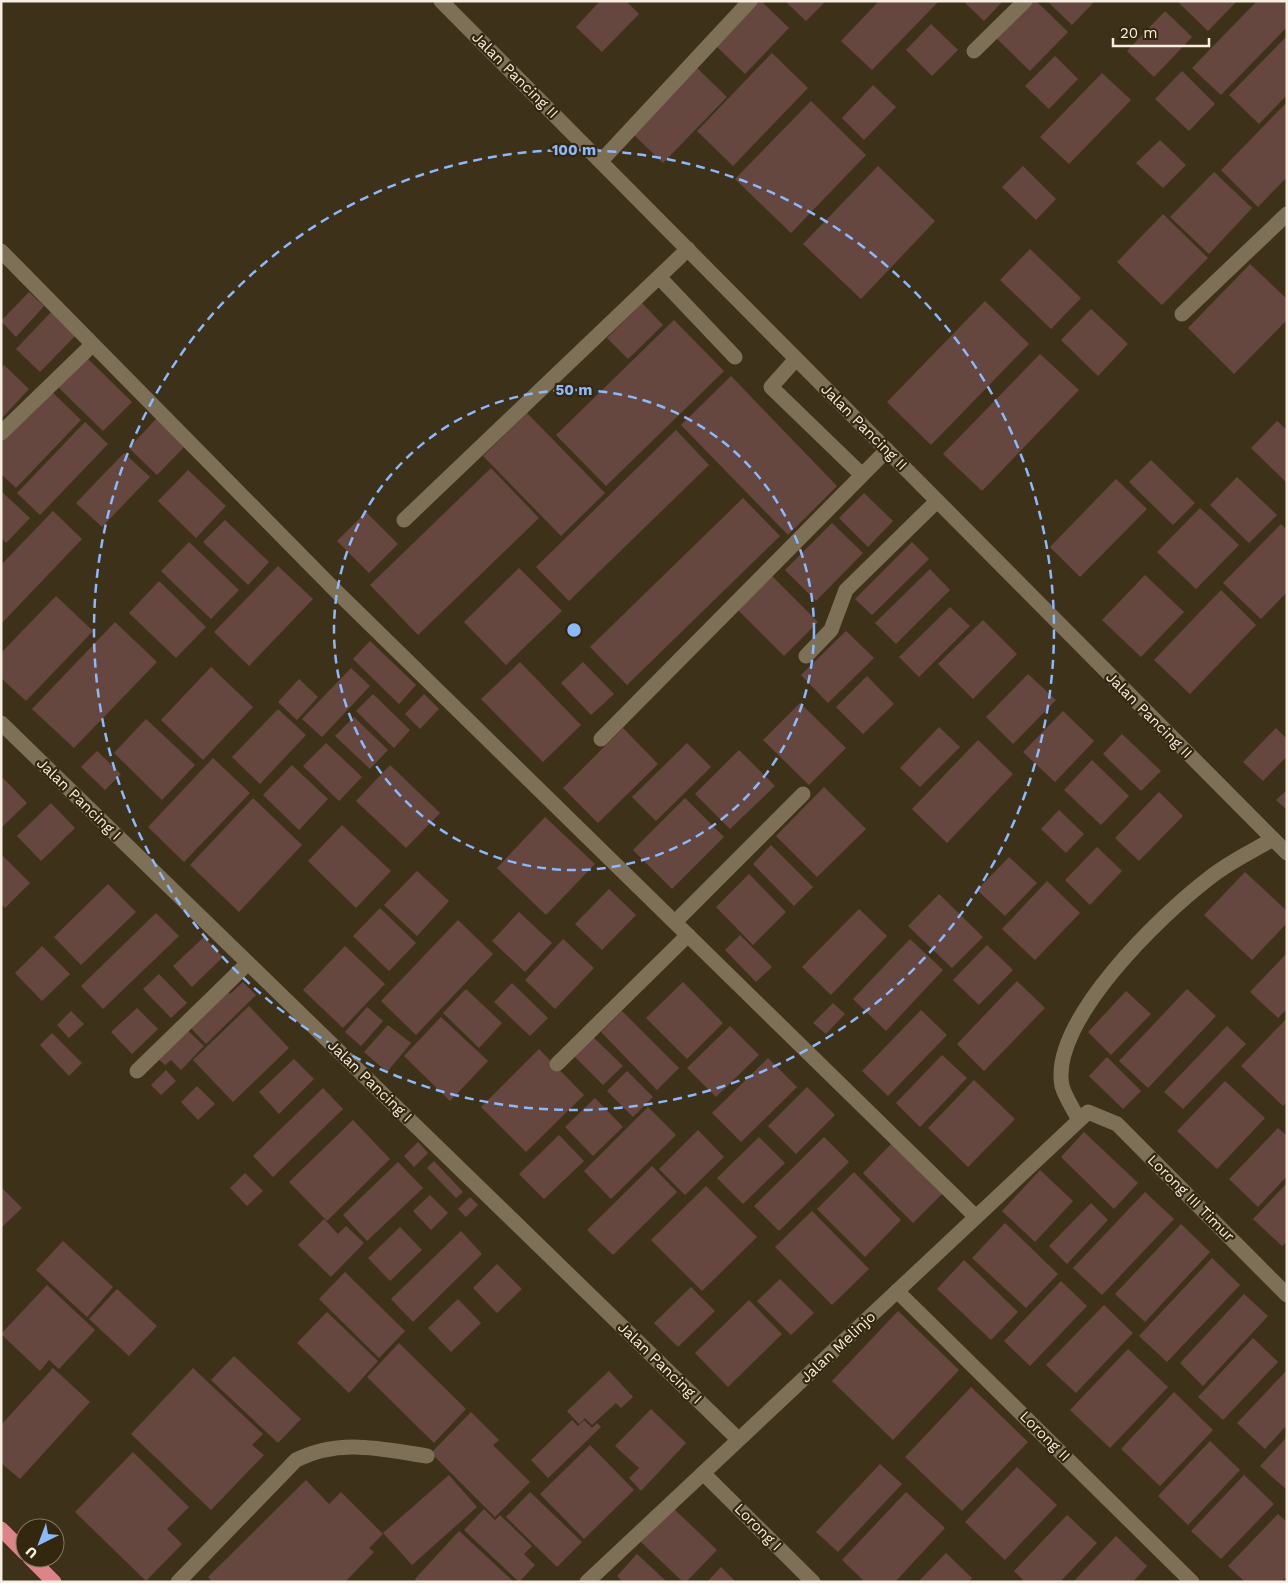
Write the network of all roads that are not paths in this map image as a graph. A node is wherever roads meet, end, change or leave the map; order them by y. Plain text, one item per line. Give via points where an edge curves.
1 (441, 1) edge
2 (750, 1) edge
3 (1025, 1) edge
4 (974, 51) dead end
5 (601, 161) junction
6 (1287, 214) edge
7 (688, 249) junction
8 (1, 251) edge
9 (659, 277) junction
10 (1182, 314) dead end
11 (92, 345) junction
12 (735, 357) dead end
13 (796, 359) junction
14 (1, 433) edge
15 (887, 450) junction
16 (862, 476) junction
17 (936, 502) junction
18 (404, 520) dead end
19 (806, 656) dead end
20 (1, 723) edge
21 (601, 739) dead end
22 (803, 794) dead end
23 (1273, 839) junction
24 (1287, 853) edge
25 (675, 922) junction
26 (688, 935) junction
27 (248, 963) junction
28 (557, 1064) dead end
29 (137, 1071) dead end
30 (1083, 1116) junction
31 (976, 1217) junction
32 (897, 1291) junction
33 (1287, 1295) edge
34 (738, 1439) junction
35 (427, 1456) dead end
36 (703, 1473) junction
37 (1, 1529) edge
38 (15, 1543) edge
39 (40, 1568) edge
40 (54, 1582) edge
41 (178, 1582) edge
42 (587, 1582) edge
43 (813, 1582) edge
44 (1192, 1582) edge

1 - 5 street, Jalan Pancing II
2 - 5 street
3 - 4 street
5 - 7 street, Jalan Pancing II
6 - 10 street
7 - 9 street
7 - 13 street, Jalan Pancing II
8 - 11 street
9 - 12 street
9 - 18 street
11 - 14 street
11 - 25 street via 335,590
13 - 15 street, Jalan Pancing II
13 - 16 street via 770,387
15 - 16 street
15 - 17 street, Jalan Pancing II
16 - 21 street
17 - 19 street via 846,590 831,630
17 - 23 street, Jalan Pancing II
20 - 27 street, Jalan Pancing I
22 - 25 street
23 - 24 street, Jalan Pancing II
23 - 30 street via 1209,878 1164,917 1113,972 1076,1022 1064,1053 1062,1086
25 - 26 street
26 - 28 street
26 - 31 street
27 - 29 street
27 - 34 street, Jalan Pancing I
30 - 31 street, Jalan Melinjo
30 - 33 street, Lorong III Timur via 1117,1124
31 - 32 street, Jalan Melinjo
32 - 34 street, Jalan Melinjo
32 - 44 street, Lorong II
34 - 36 street, Jalan Melinjo
35 - 41 street via 345,1446 296,1460
36 - 42 street, Jalan Melinjo
36 - 43 street, Lorong I
37 - 38 highway
39 - 40 highway

